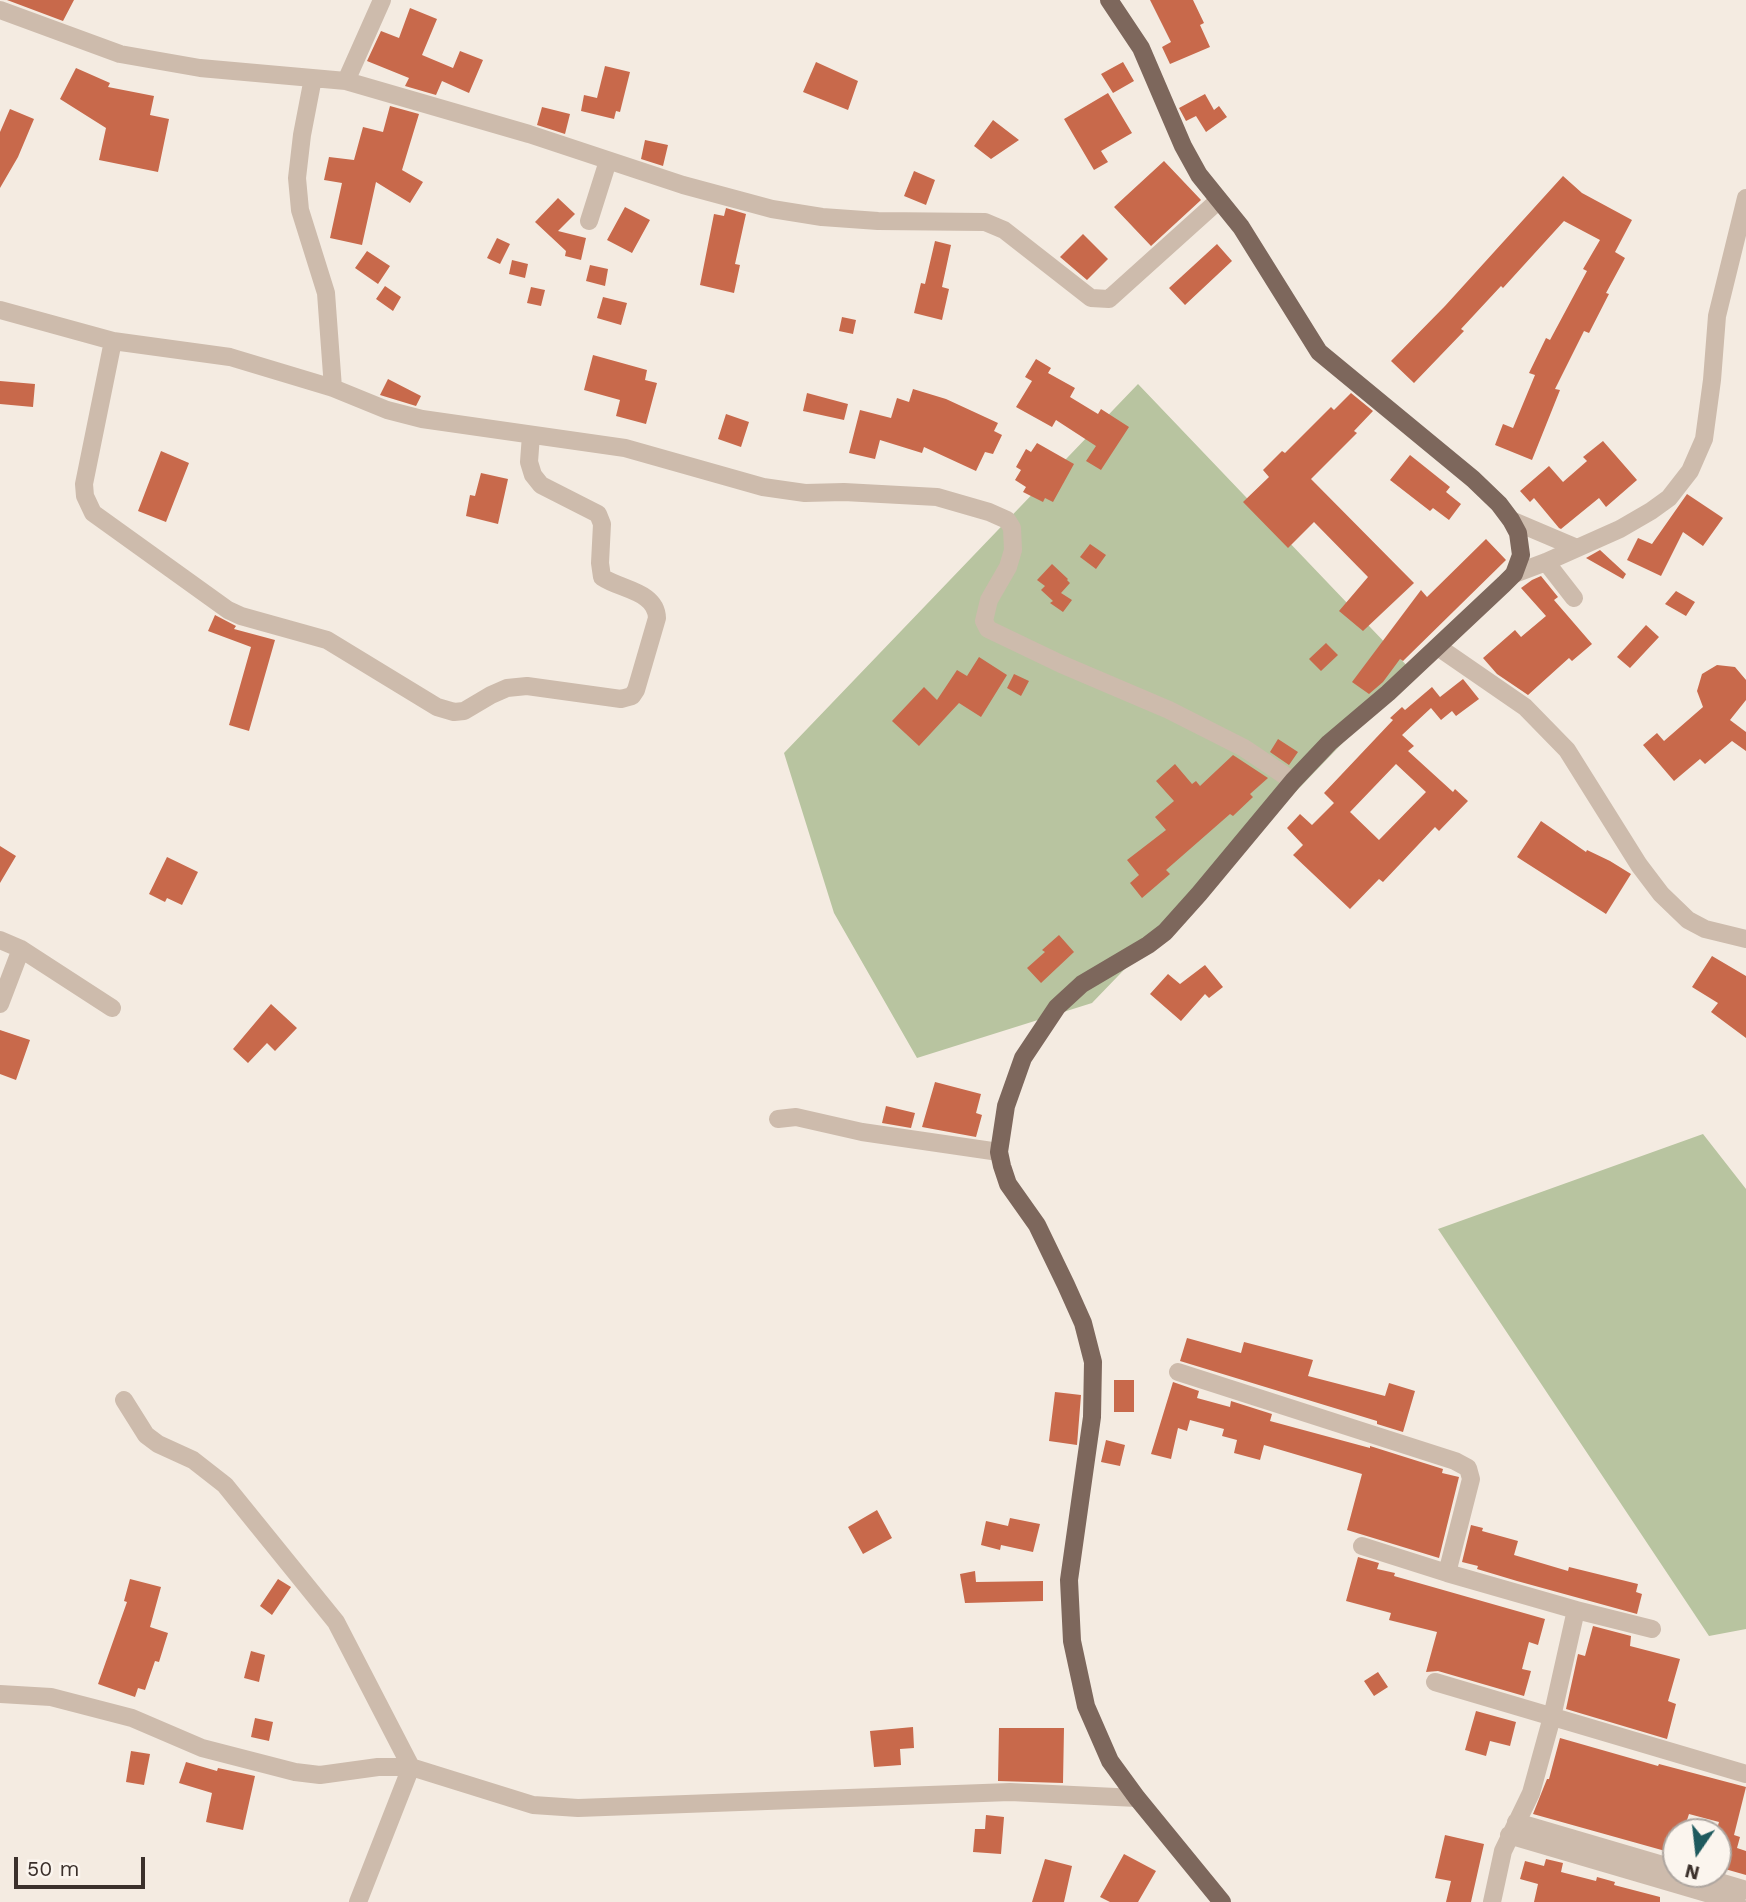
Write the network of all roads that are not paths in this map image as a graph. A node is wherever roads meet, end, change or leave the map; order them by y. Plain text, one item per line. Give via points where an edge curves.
1 (382, 0) edge
2 (1109, 0) edge
3 (0, 9) edge
4 (313, 78) junction
5 (346, 81) junction
6 (608, 161) junction
7 (1746, 198) edge
8 (1219, 200) junction
9 (589, 221) dead end
10 (0, 310) edge
11 (113, 341) junction
12 (333, 388) junction
13 (531, 435) junction
14 (1511, 520) junction
15 (1577, 548) junction
16 (1546, 562) junction
17 (1514, 574) junction
18 (1574, 598) dead end
19 (1438, 647) junction
20 (1293, 781) junction
21 (1746, 939) edge
22 (0, 940) edge
23 (21, 949) junction
24 (0, 1004) edge
25 (112, 1008) dead end
26 (778, 1119) dead end
27 (999, 1152) junction
28 (1178, 1372) dead end
29 (124, 1400) dead end
30 (1362, 1546) dead end
31 (1447, 1573) junction
32 (1576, 1611) junction
33 (1652, 1629) dead end
34 (1435, 1682) dead end
35 (0, 1694) edge
36 (1552, 1717) junction
37 (411, 1767) junction
38 (1746, 1774) edge
39 (1137, 1798) junction
40 (1513, 1829) junction
41 (1662, 1866) edge
42 (358, 1902) edge
43 (1222, 1902) edge
44 (1492, 1902) edge
45 (1737, 1902) edge

1 - 5 street
2 - 8 main road via 1141,48 1183,146
3 - 4 street via 120,54 200,68
4 - 5 street
4 - 12 street via 297,178 300,211 326,293
5 - 6 street
6 - 8 street via 772,209 878,221 985,222 1004,230 1097,299 1109,299
6 - 9 street
7 - 15 street via 1717,316 1704,439 1690,471 1651,511
8 - 14 main road via 1241,227 1319,352 1473,479
10 - 11 street
11 - 12 street via 230,357
11 - 13 street via 85,484 93,513 228,610 327,640 437,707 454,712 507,688 527,686 621,699 632,696 653,630 656,609 651,600 602,577 598,514 541,485 533,475
12 - 13 street via 422,419
13 - 20 street via 625,448 763,487 805,493 937,497 999,516 1012,528 1013,550 987,606 984,621 988,629 1170,710 1244,748
14 - 15 street
14 - 17 main road via 1521,555
15 - 16 street
16 - 17 street
16 - 18 street
17 - 19 main road
19 - 20 main road
19 - 21 street via 1525,707 1567,750 1639,865 1679,912 1705,929
20 - 27 main road via 1165,932 1082,984 1056,1007 1023,1058 1006,1106
22 - 23 street
23 - 24 street
23 - 25 street
26 - 27 street via 796,1116 862,1132
27 - 39 main road via 1008,1184 1037,1225 1066,1284 1093,1362 1092,1417 1069,1580 1072,1641 1086,1706 1110,1760
28 - 31 street via 1468,1468 1471,1479
29 - 37 street via 146,1435 193,1460 225,1485 336,1622
30 - 31 street
31 - 32 street
32 - 33 street
32 - 36 street
34 - 36 street
35 - 37 street via 51,1697 132,1718 202,1748 295,1772 320,1775
36 - 38 street
36 - 40 street via 1531,1793
37 - 39 street via 533,1804 578,1808 1010,1792
37 - 42 street
39 - 43 main road
40 - 41 street
40 - 44 street via 1503,1851
40 - 45 street

